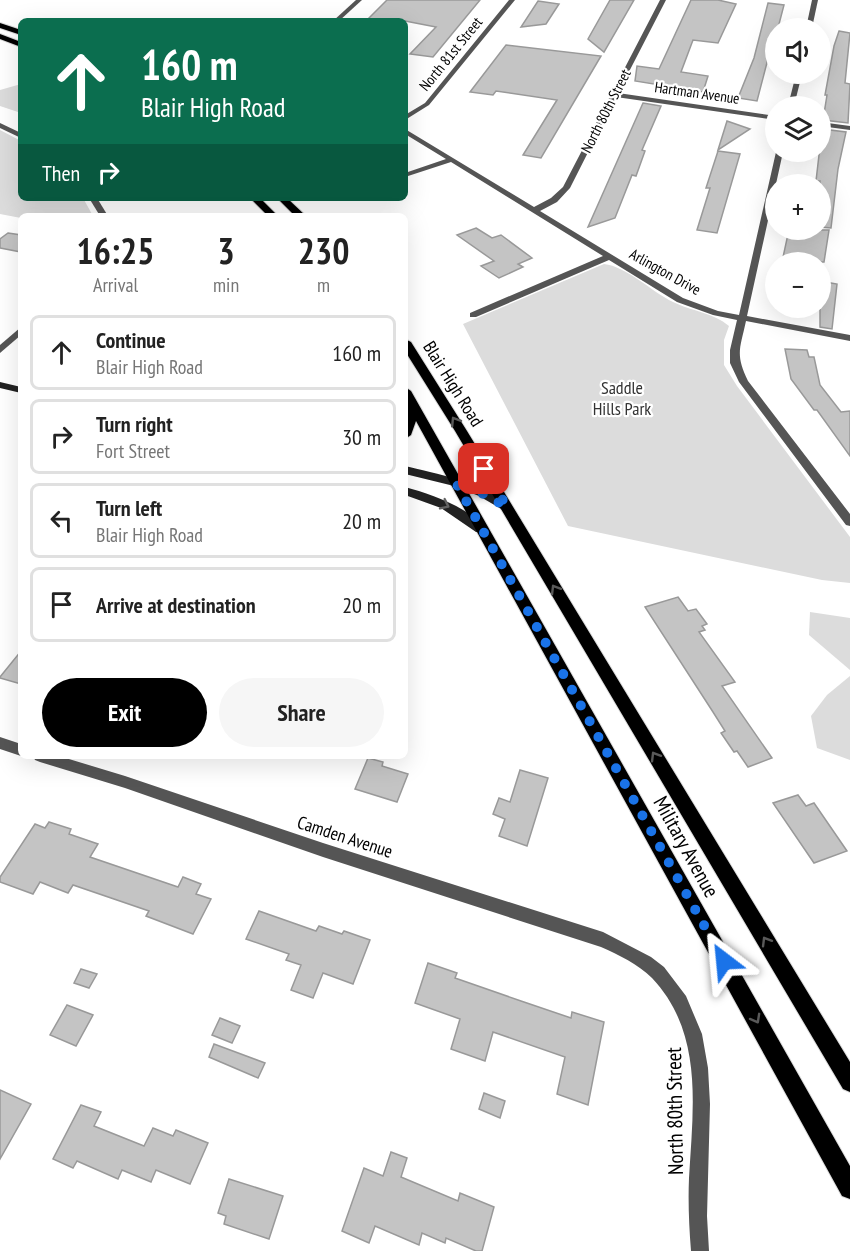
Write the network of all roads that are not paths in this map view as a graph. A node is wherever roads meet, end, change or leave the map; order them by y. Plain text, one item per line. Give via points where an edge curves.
1 (359, 0) edge
2 (512, 0) edge
3 (663, 0) edge
4 (815, 0) edge
5 (339, 18) edge
6 (811, 18) edge
7 (0, 25) edge
8 (18, 32) edge
9 (0, 36) edge
10 (18, 44) edge
11 (615, 95) junction
12 (408, 116) edge
13 (765, 116) edge
14 (0, 125) edge
15 (831, 125) edge
16 (850, 128) edge
17 (408, 133) edge
18 (18, 134) edge
19 (450, 160) junction
20 (778, 162) edge
21 (408, 174) edge
22 (258, 201) edge
23 (285, 201) edge
24 (535, 210) junction
25 (270, 213) edge
26 (297, 213) edge
27 (608, 257) junction
28 (473, 315) dead end
29 (741, 318) junction
30 (18, 333) edge
31 (850, 338) edge
32 (408, 347) edge
33 (0, 350) edge
34 (0, 385) edge
35 (18, 389) edge
36 (408, 396) edge
37 (408, 471) edge
38 (455, 481) junction
39 (408, 492) edge
40 (507, 507) junction
41 (850, 522) edge
42 (480, 529) junction
43 (0, 743) edge
44 (18, 749) edge
45 (50, 759) edge
46 (637, 956) joint
47 (850, 1082) edge
48 (850, 1188) edge
49 (700, 1251) edge

1 - 5 street
2 - 12 street, North 81st Street via 427,104
3 - 11 street, North 80th Street
4 - 6 street
7 - 8 main road
9 - 10 main road
11 - 13 street, Hartman Avenue
11 - 24 street, North 80th Street via 566,188
14 - 18 street
15 - 16 street
17 - 19 street, Arlington Drive
19 - 21 street
19 - 24 street, Arlington Drive
20 - 29 street
22 - 25 main road
23 - 26 main road
24 - 27 street, Arlington Drive
27 - 28 street
27 - 29 street, Arlington Drive via 680,300
29 - 31 street, Arlington Drive
29 - 41 street via 735,350 739,374
30 - 33 street
40 -> 32 main road, Blair High Road
34 - 35 main road
36 - 38 main road
37 - 38 main road
38 - 40 main road
38 - 42 main road
39 -> 42 main road via 439,501
47 -> 40 main road, Military Avenue
42 -> 48 main road, Military Avenue
43 - 44 street
45 - 46 street, Camden Avenue via 603,940
46 - 49 street, North 80th Street via 675,992 697,1038 701,1067 697,1218

